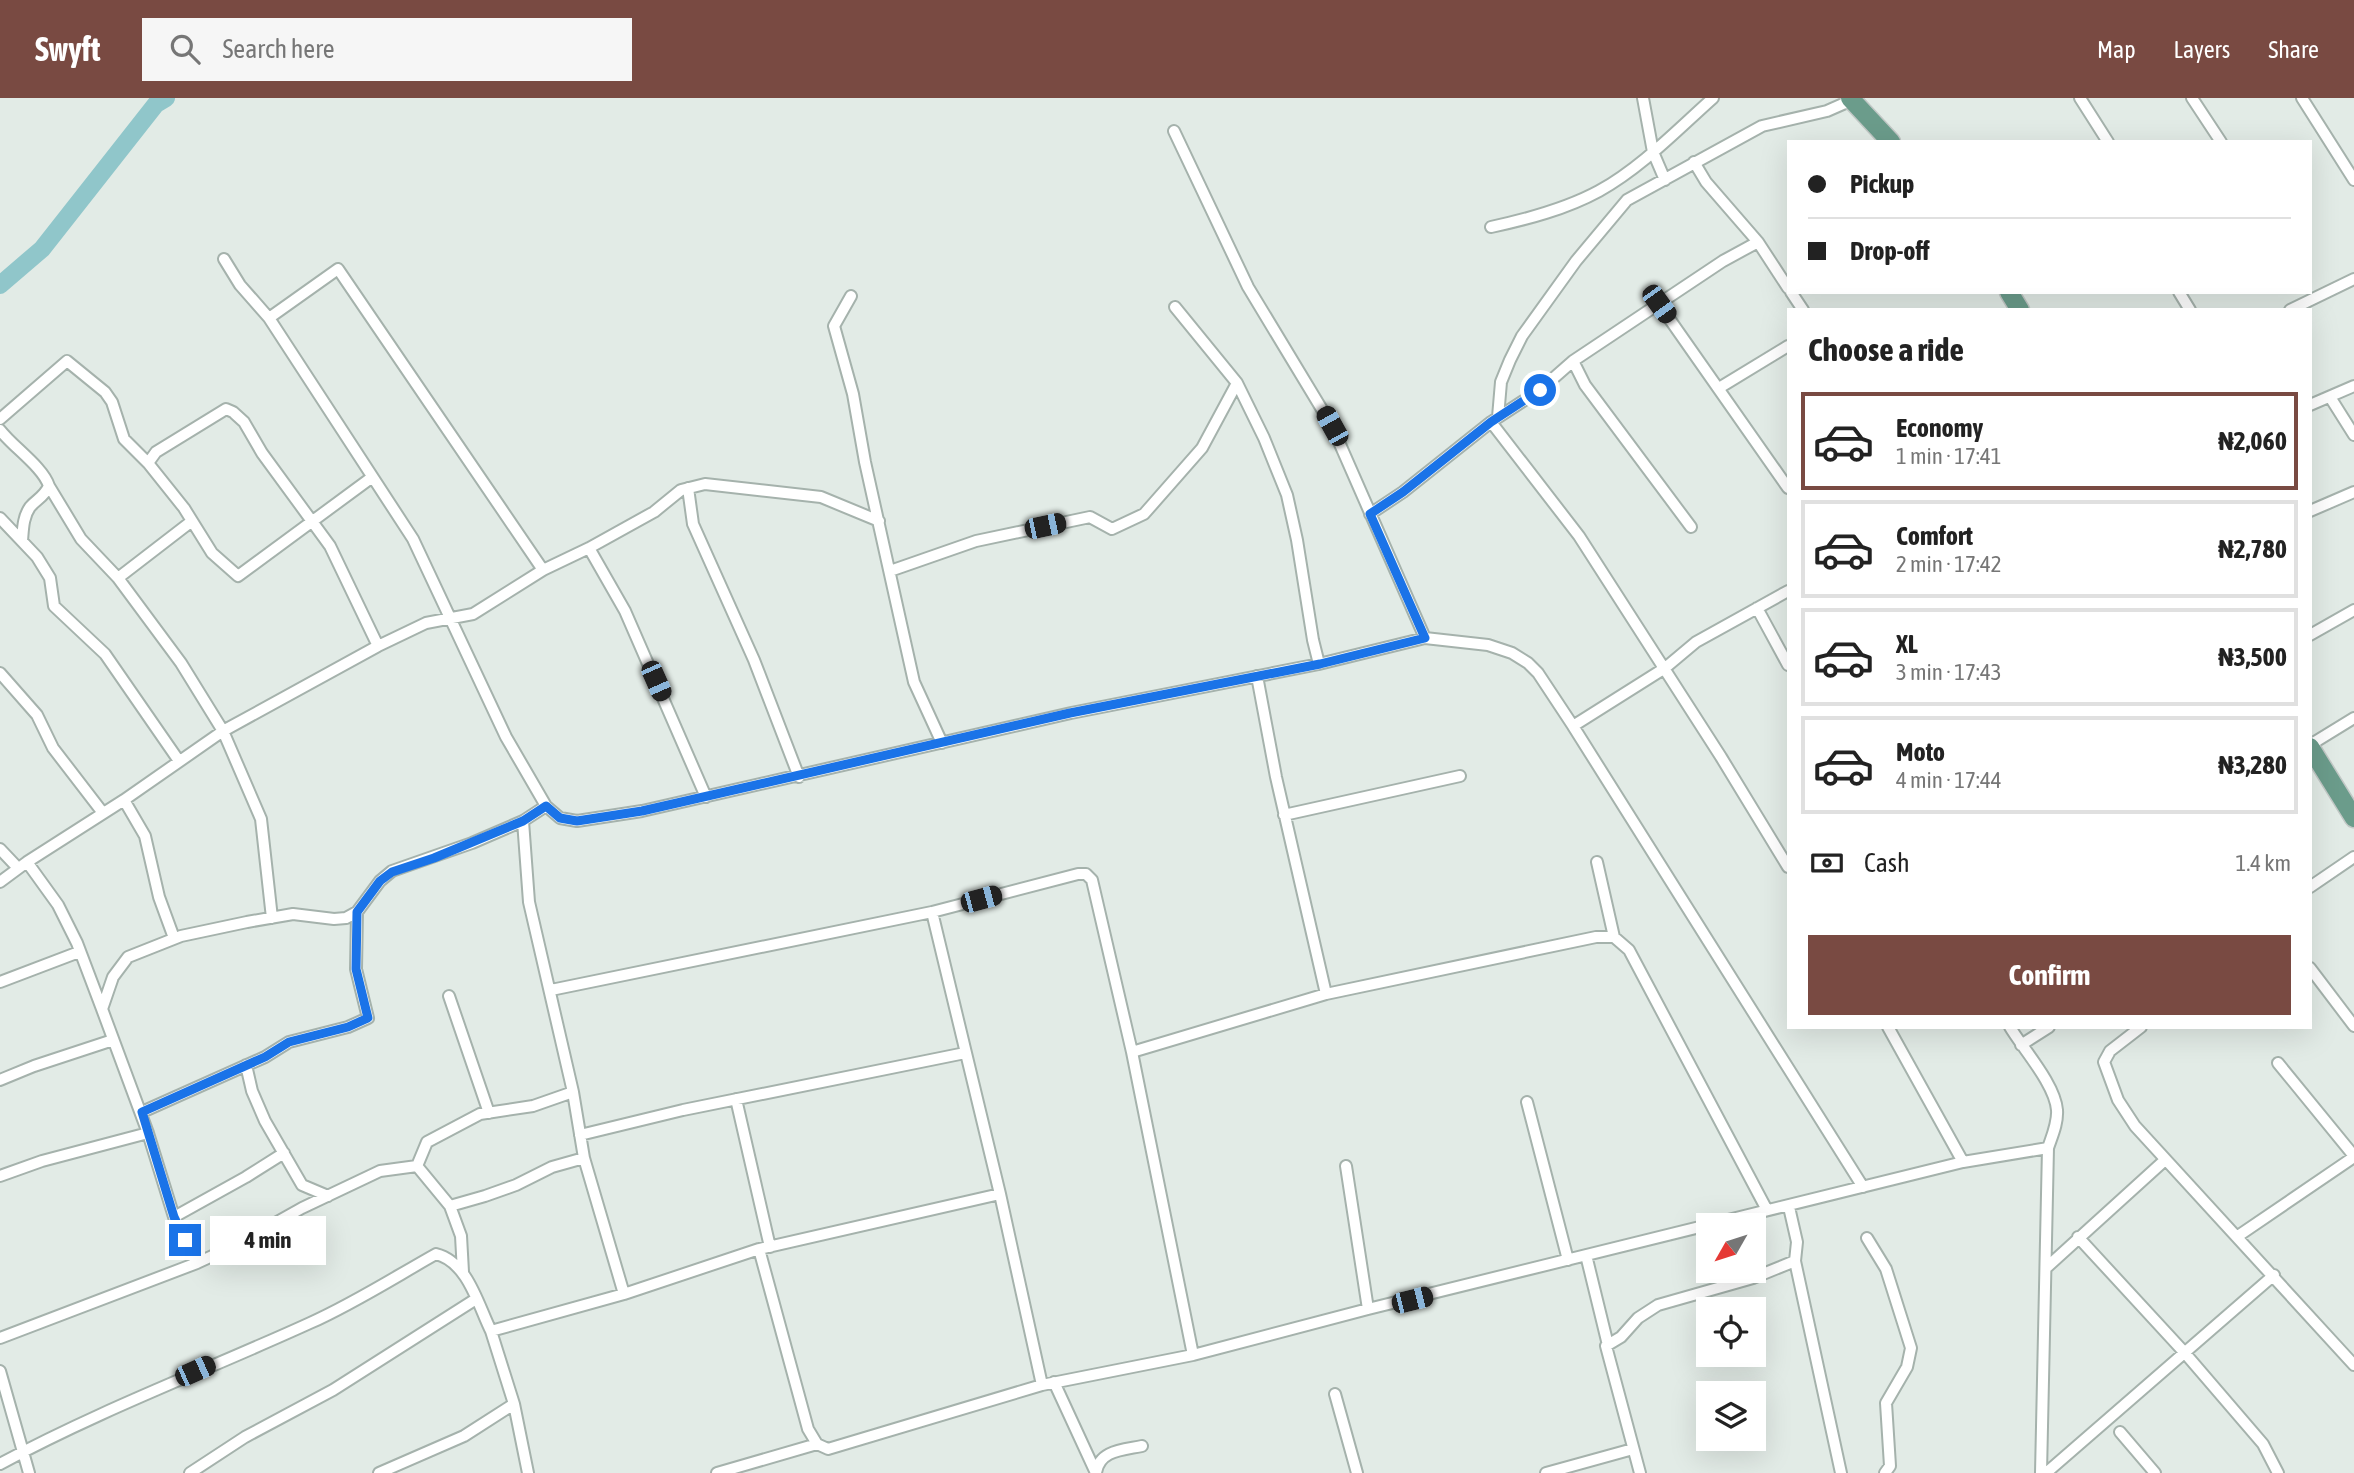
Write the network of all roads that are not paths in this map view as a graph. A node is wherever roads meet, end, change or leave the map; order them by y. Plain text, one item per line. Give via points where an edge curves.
1 (1643, 98) edge
2 (1713, 98) edge
3 (2080, 98) edge
4 (2192, 98) edge
5 (2302, 98) edge
6 (1851, 99) edge
7 (1174, 131) dead end
8 (1889, 140) edge
9 (2107, 140) edge
10 (2220, 140) edge
11 (1653, 152) junction
12 (1694, 162) junction
13 (1665, 180) junction
14 (2354, 180) edge
15 (1491, 227) dead end
16 (1758, 242) junction
17 (224, 258) dead end
18 (2354, 279) edge
19 (1787, 286) edge
20 (2312, 291) edge
21 (851, 296) dead end
22 (2316, 298) junction
23 (1659, 304) junction
24 (1175, 307) dead end
25 (2294, 308) edge
26 (269, 318) junction
27 (1787, 347) edge
28 (1573, 361) junction
29 (1237, 383) junction
30 (2354, 386) edge
31 (1719, 388) junction
32 (2330, 397) junction
33 (2312, 404) edge
34 (0, 419) edge
35 (1494, 420) junction
36 (0, 430) edge
37 (2354, 435) edge
38 (148, 463) junction
39 (1785, 473) edge
40 (372, 478) junction
41 (49, 486) junction
42 (688, 488) junction
43 (2354, 492) edge
44 (2312, 510) edge
45 (1370, 514) junction
46 (0, 518) edge
47 (192, 520) junction
48 (314, 521) junction
49 (879, 521) junction
50 (1691, 527) dead end
51 (22, 541) junction
52 (589, 548) junction
53 (543, 570) junction
54 (890, 571) junction
55 (118, 578) junction
56 (1787, 592) edge
57 (1757, 608) junction
58 (2354, 610) edge
59 (452, 618) junction
60 (2312, 634) edge
61 (1425, 638) junction
62 (378, 646) junction
63 (1787, 663) edge
64 (1320, 664) junction
65 (1665, 667) junction
66 (0, 673) edge
67 (1257, 676) junction
68 (2354, 719) edge
69 (1573, 726) junction
70 (223, 730) junction
71 (942, 743) junction
72 (2312, 745) edge
73 (2312, 749) edge
74 (179, 761) junction
75 (1460, 776) dead end
76 (799, 777) junction
77 (706, 797) junction
78 (124, 800) junction
79 (546, 806) junction
80 (103, 813) junction
81 (1284, 815) junction
82 (2354, 818) edge
83 (523, 821) junction
84 (0, 849) edge
85 (2354, 857) edge
86 (1597, 862) dead end
87 (22, 865) junction
88 (1787, 865) edge
89 (0, 882) edge
90 (2312, 886) edge
91 (357, 912) junction
92 (932, 912) junction
93 (272, 918) junction
94 (1614, 937) junction
95 (174, 938) junction
96 (79, 952) junction
97 (2312, 971) edge
98 (0, 982) edge
99 (551, 990) junction
100 (1326, 994) junction
101 (449, 996) dead end
102 (102, 1009) junction
103 (2354, 1026) edge
104 (1889, 1029) edge
105 (2011, 1029) edge
106 (2046, 1029) edge
107 (2138, 1029) edge
108 (113, 1040) junction
109 (2021, 1045) junction
110 (1132, 1052) junction
111 (965, 1053) junction
112 (2278, 1063) dead end
113 (246, 1065) junction
114 (0, 1080) edge
115 (573, 1092) junction
116 (736, 1099) junction
117 (1527, 1102) dead end
118 (142, 1112) junction
119 (489, 1113) junction
120 (148, 1133) junction
121 (580, 1135) junction
122 (2048, 1147) junction
123 (284, 1153) junction
124 (2354, 1156) edge
125 (584, 1158) junction
126 (2165, 1160) junction
127 (1963, 1162) junction
128 (417, 1166) junction
129 (1346, 1166) dead end
130 (0, 1176) edge
131 (1863, 1187) junction
132 (1000, 1194) junction
133 (328, 1196) junction
134 (450, 1206) junction
135 (1788, 1207) junction
136 (1767, 1210) junction
137 (174, 1217) junction
138 (2238, 1236) junction
139 (2078, 1237) junction
140 (1867, 1238) dead end
141 (764, 1248) junction
142 (1586, 1255) junction
143 (1568, 1259) junction
144 (1795, 1261) junction
145 (197, 1263) junction
146 (2046, 1268) junction
147 (463, 1273) junction
148 (2274, 1275) junction
149 (624, 1294) junction
150 (476, 1299) junction
151 (1368, 1309) junction
152 (491, 1331) junction
153 (0, 1338) edge
154 (1608, 1345) junction
155 (2184, 1352) junction
156 (1193, 1355) junction
157 (2354, 1364) edge
158 (0, 1371) edge
159 (1048, 1383) junction
160 (1335, 1394) dead end
161 (514, 1404) junction
162 (2120, 1432) dead end
163 (817, 1444) junction
164 (1142, 1446) dead end
165 (1633, 1448) junction
166 (21, 1451) junction
167 (0, 1464) edge
168 (29, 1473) edge
169 (190, 1473) edge
170 (379, 1473) edge
171 (528, 1473) edge
172 (717, 1473) edge
173 (1357, 1473) edge
174 (1546, 1473) edge
175 (1640, 1473) edge
176 (1841, 1473) edge
177 (1885, 1473) edge
178 (2043, 1473) edge
179 (2155, 1473) edge
180 (2278, 1473) edge

1 - 11 street
2 - 11 street
3 - 9 street
4 - 10 street
5 - 14 street
6 - 8 main road
6 - 12 street via 1827,111 1762,126
7 - 45 street via 1248,287 1332,426
11 - 13 street
11 - 15 street via 1599,191 1537,216
12 - 13 street
12 - 16 street
13 - 35 street via 1622,204 1522,336 1501,383
16 - 19 street
16 - 23 street
17 - 26 street
18 - 22 street
20 - 22 street
21 - 49 street via 834,326
22 - 25 street
23 - 28 street
23 - 31 street
24 - 29 street
26 - 40 street
26 - 53 street via 338,269
27 - 31 street
28 - 35 street
28 - 50 street via 1585,386
29 - 54 street via 1202,448 1144,514 1112,529 1090,517 976,541
29 - 64 street via 1287,495
30 - 32 street
31 - 39 street
32 - 33 street
32 - 37 street
34 - 38 street via 67,360 105,392 124,439
35 - 45 street
35 - 65 street via 1579,536
36 - 41 street
38 - 47 street
38 - 48 street via 156,452 226,409 244,422
40 - 48 street
40 - 59 street via 413,539
41 - 51 street via 25,518
41 - 55 street via 80,540
42 - 49 street via 705,484 821,497
42 - 52 street
42 - 76 street via 693,524 754,660
43 - 44 street
45 - 61 street
46 - 51 street
47 - 48 street via 212,553 238,576
47 - 55 street
48 - 62 street
49 - 54 street
51 - 74 street via 50,578 54,606 105,654
52 - 53 street
52 - 77 street via 625,611
53 - 59 street via 473,614
54 - 71 street via 914,682
55 - 70 street via 181,663
56 - 57 street
57 - 63 street
57 - 65 street via 1696,642
58 - 60 street
59 - 62 street via 426,624
59 - 79 street via 506,737
61 - 64 street
61 - 69 street via 1488,645 1512,653 1538,673
62 - 70 street
64 - 67 street
65 - 69 street
65 - 88 street
66 - 80 street via 37,715 52,748
67 - 71 street
67 - 81 street
68 - 72 street
69 - 131 street
70 - 74 street
70 - 93 street via 261,819
71 - 76 street
73 - 82 main road
74 - 78 street
75 - 81 street
76 - 77 street
77 - 79 street via 577,821 560,818
78 - 80 street
78 - 95 street via 145,836
79 - 83 street
80 - 87 street
81 - 100 street
83 - 91 street via 392,872
83 - 99 street via 529,902
84 - 87 street
85 - 90 street
86 - 94 street
87 - 89 street
87 - 96 street via 58,905
91 - 93 street via 334,919 293,914
91 - 113 street via 356,969 368,1018 289,1042
92 - 99 street
92 - 110 street via 1086,874 1092,880
92 - 111 street
93 - 95 street
94 - 100 street
94 - 136 street via 1629,950
95 - 102 street via 128,957 113,977
96 - 98 street
96 - 102 street
97 - 103 street
99 - 115 street
100 - 110 street
101 - 119 street
102 - 108 street
104 - 127 street
105 - 109 street
106 - 109 street
107 - 126 street via 2110,1051 2104,1062 2118,1100
108 - 114 street
108 - 118 street
109 - 122 street via 2053,1095 2057,1110
110 - 156 street
111 - 116 street
111 - 132 street
112 - 124 street
113 - 118 street
113 - 123 street via 252,1091
115 - 119 street via 533,1106
115 - 121 street
116 - 121 street
116 - 141 street
117 - 143 street
118 - 120 street
119 - 128 street via 427,1142
120 - 130 street
120 - 137 street
121 - 125 street
122 - 127 street
122 - 146 street
123 - 133 street via 302,1185
123 - 137 street
124 - 138 street
125 - 134 street
125 - 149 street
126 - 138 street
126 - 139 street
127 - 131 street
128 - 133 street via 380,1171
128 - 134 street
129 - 151 street
131 - 135 street
132 - 141 street
132 - 159 street
133 - 145 street
134 - 147 street via 461,1236
135 - 136 street
135 - 144 street via 1797,1242
136 - 142 street
137 - 145 street
138 - 148 street
139 - 146 street
139 - 155 street
140 - 177 street via 1886,1269 1911,1348 1907,1367 1886,1404 1890,1466
141 - 149 street
141 - 163 street via 808,1429
142 - 143 street
142 - 154 street
143 - 151 street
144 - 154 street via 1658,1305
144 - 176 street
145 - 153 street
146 - 178 street
147 - 150 street
147 - 166 street via 453,1261 436,1254 311,1323
148 - 155 street
148 - 157 street
149 - 152 street
150 - 152 street
150 - 169 street
151 - 156 street
152 - 161 street
154 - 165 street
155 - 178 street
155 - 180 street via 2263,1444
156 - 159 street
158 - 166 street
159 - 163 street via 828,1449
159 - 164 street via 1096,1473 1108,1453
160 - 173 street
161 - 170 street via 464,1436
161 - 171 street
162 - 179 street
163 - 172 street
165 - 174 street
165 - 175 street
166 - 167 street
166 - 168 street

